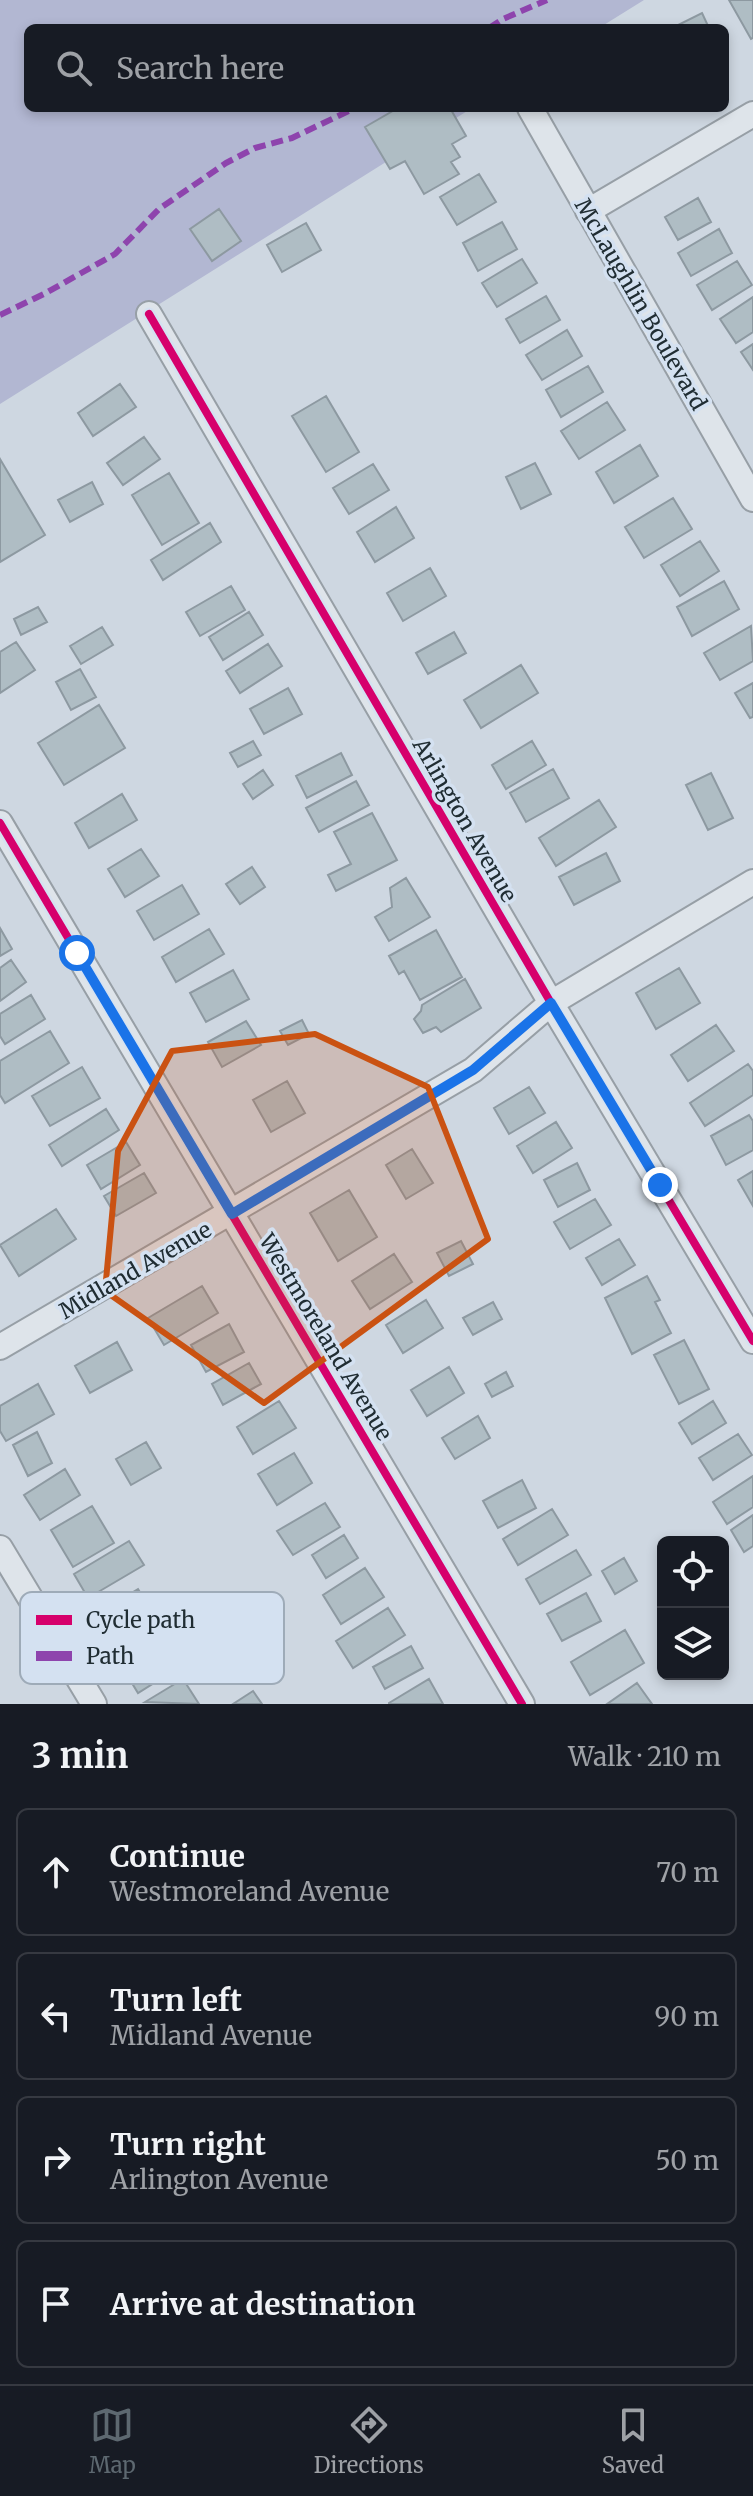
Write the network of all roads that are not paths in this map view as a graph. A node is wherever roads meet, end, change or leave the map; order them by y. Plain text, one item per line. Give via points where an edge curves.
1 (532, 112) edge
2 (753, 114) edge
3 (588, 211) junction
4 (149, 314) dead end
5 (753, 499) edge
6 (0, 823) edge
7 (753, 882) edge
8 (551, 1003) junction
9 (232, 1214) junction
10 (753, 1341) edge
11 (0, 1347) edge
12 (0, 1548) edge
13 (27, 1592) edge
14 (82, 1684) edge
15 (94, 1704) edge
16 (522, 1704) edge

1 - 3 street, McLaughlin Boulevard
2 - 3 street
3 - 5 street, McLaughlin Boulevard
4 - 8 street, Arlington Avenue
6 - 9 street, Westmoreland Avenue
7 - 8 street, Midland Avenue
8 - 9 street, Midland Avenue via 473,1070
8 - 10 street, Arlington Avenue
9 - 11 street, Midland Avenue
9 - 16 street, Westmoreland Avenue
12 - 13 street
14 - 15 street

